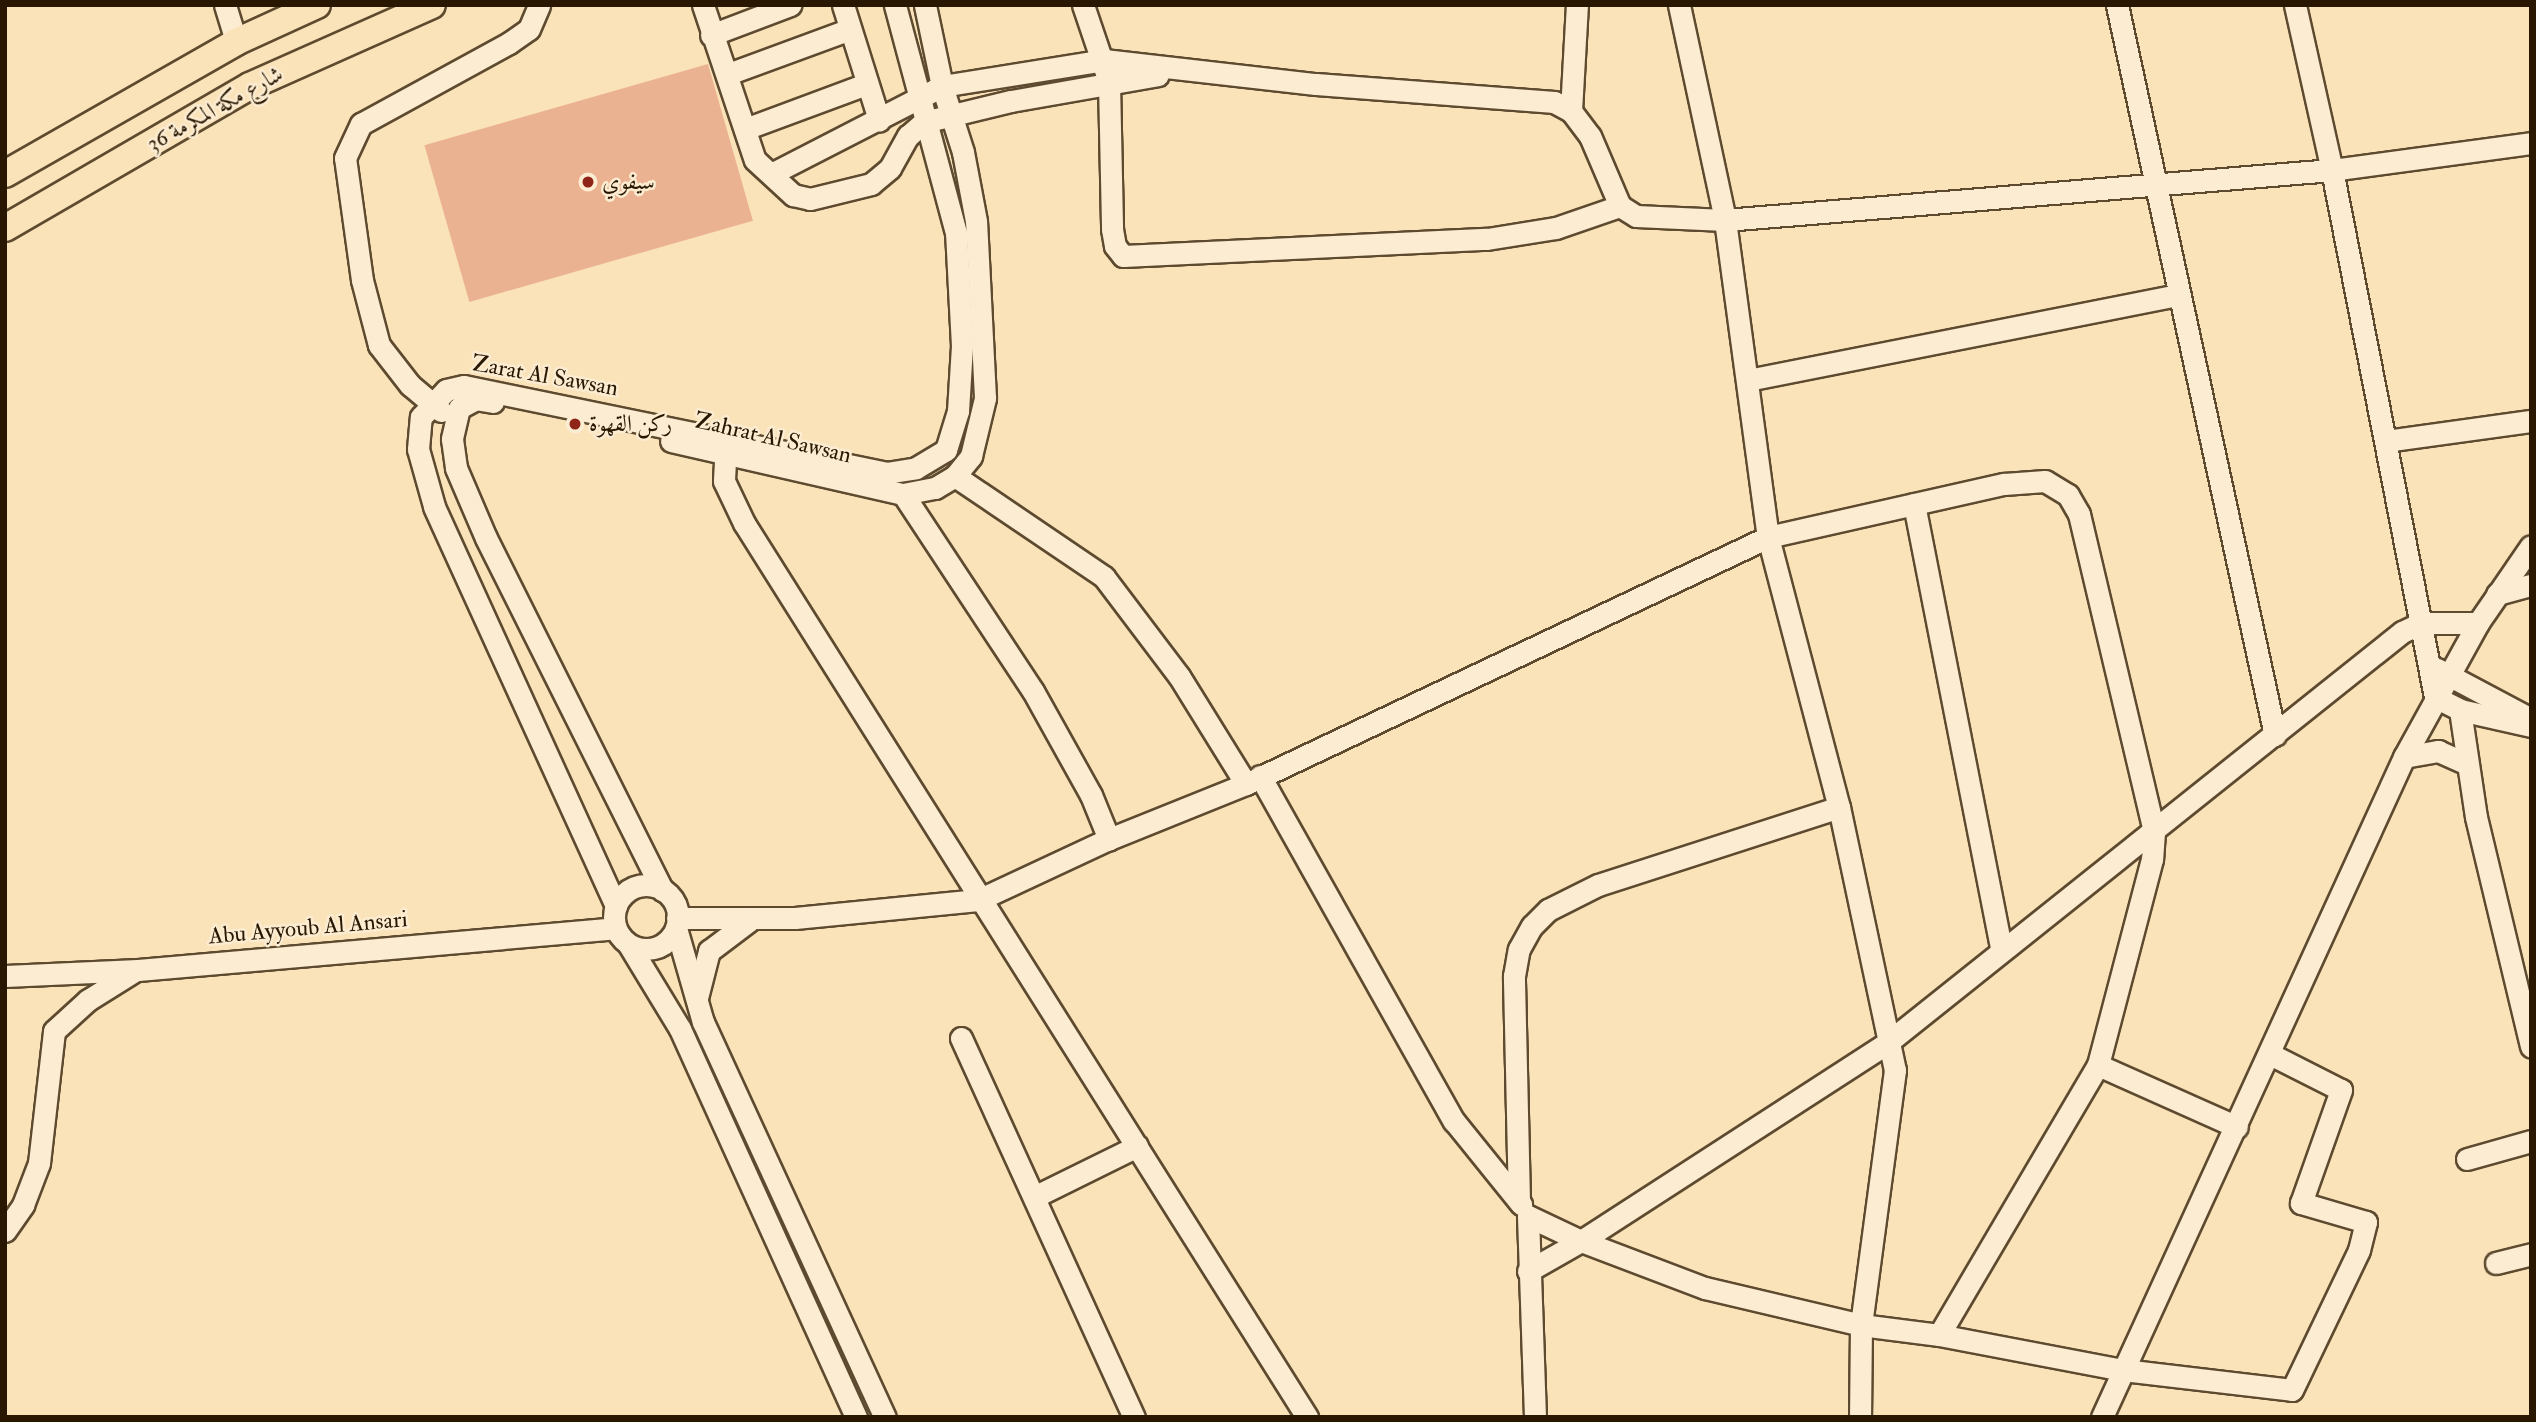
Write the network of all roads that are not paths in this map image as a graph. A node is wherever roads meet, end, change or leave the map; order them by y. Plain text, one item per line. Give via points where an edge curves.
1 (225, 5) edge
2 (317, 5) edge
3 (432, 5) edge
4 (539, 5) edge
5 (703, 5) edge
6 (790, 5) edge
7 (844, 5) edge
8 (895, 5) edge
9 (925, 5) edge
10 (1083, 5) edge
11 (1577, 5) edge
12 (1679, 5) edge
13 (2117, 5) edge
14 (2295, 5) edge
15 (850, 29) junction
16 (711, 35) junction
17 (236, 42) junction
18 (1104, 60) junction
19 (1188, 72) junction
20 (728, 74) junction
21 (1109, 82) junction
22 (866, 84) junction
23 (942, 86) junction
24 (919, 95) junction
25 (1571, 111) junction
26 (952, 118) junction
27 (879, 120) junction
28 (924, 122) junction
29 (746, 129) junction
30 (2531, 143) edge
31 (2332, 170) junction
32 (774, 173) junction
33 (5, 174) edge
34 (2157, 183) junction
35 (1620, 206) junction
36 (1726, 220) junction
37 (5, 228) edge
38 (2179, 295) junction
39 (1748, 380) junction
40 (430, 402) junction
41 (454, 421) junction
42 (2531, 421) edge
43 (2385, 441) junction
44 (724, 447) junction
45 (955, 476) junction
46 (904, 494) junction
47 (1914, 503) junction
48 (1768, 537) junction
49 (2531, 546) edge
50 (2531, 585) edge
51 (2497, 594) junction
52 (2421, 623) junction
53 (2478, 623) junction
54 (2429, 664) junction
55 (2449, 678) junction
56 (2435, 697) junction
57 (2460, 710) junction
58 (2531, 719) edge
59 (2531, 726) edge
60 (2275, 735) junction
61 (2404, 757) junction
62 (2467, 764) junction
63 (1253, 780) junction
64 (1839, 807) junction
65 (2154, 832) junction
66 (1109, 839) junction
67 (662, 890) junction
68 (978, 900) junction
69 (616, 906) junction
70 (753, 918) junction
71 (677, 923) junction
72 (615, 928) junction
73 (629, 945) junction
74 (2000, 949) junction
75 (138, 970) junction
76 (5, 976) edge
77 (696, 1007) junction
78 (961, 1038) dead end
79 (1887, 1043) junction
80 (2531, 1046) edge
81 (2270, 1054) junction
82 (2098, 1065) junction
83 (2237, 1127) junction
84 (2531, 1141) edge
85 (1137, 1146) junction
86 (2467, 1159) dead end
87 (1034, 1197) junction
88 (1524, 1209) junction
89 (5, 1231) edge
90 (1581, 1241) junction
91 (2531, 1254) edge
92 (2496, 1262) dead end
93 (1528, 1272) junction
94 (1861, 1325) junction
95 (1939, 1335) junction
96 (2123, 1370) junction
97 (856, 1417) edge
98 (885, 1417) edge
99 (1134, 1417) edge
100 (1307, 1417) edge
101 (1535, 1417) edge
102 (1860, 1417) edge
103 (2102, 1417) edge

1 - 17 street
2 - 17 main road, شارع مكة المكرمة 36
3 - 37 main road, شارع مكة المكرمة 36 via 250,86
4 - 40 street via 529,29 509,43 361,124 345,158 362,280 379,345
5 - 16 street
6 - 16 street
7 - 15 street
8 - 24 street, Zarat Al Sawsan
9 - 23 street
10 - 18 street
11 - 25 street
12 - 36 street
13 - 34 street
14 - 31 street
15 - 20 street
15 - 22 street
16 - 20 street
17 - 33 main road, شارع مكة المكرمة 36
18 - 19 street
18 - 21 street
18 - 23 street
19 - 21 street
19 - 25 street via 1539,99
20 - 29 street
21 - 26 street
21 - 35 street via 1112,229 1115,246 1123,256 1487,239 1556,228
22 - 27 street
22 - 29 street
23 - 24 street
23 - 26 street
24 - 27 street
24 - 28 street, Zarat Al Sawsan
25 - 35 street via 1590,136
26 - 28 street
26 - 45 street via 976,221 985,372 981,427 971,456
27 - 32 street
28 - 32 street via 908,136 890,168 871,184 810,199 793,195
28 - 44 street, Zarat Al Sawsan via 956,233 962,346 957,418 946,450 916,468 886,473
29 - 32 street via 755,160
30 - 31 street
31 - 34 street
31 - 43 street
34 - 36 street
34 - 38 street
35 - 36 street via 1636,216
36 - 39 street
38 - 39 street
38 - 60 street
39 - 48 street
40 - 41 street
40 - 44 street, Zarat Al Sawsan via 446,390 494,390
40 - 69 street via 421,416 418,449 434,506
41 - 44 street, Zahrat Al Sawsan via 459,408 476,399
41 - 67 street via 456,468 486,538
42 - 43 street
43 - 52 street
44 - 46 street, Zahrat Al Sawsan
44 - 68 street via 724,481 744,523 890,749
45 - 46 street, Zahrat Al Sawsan via 935,488
45 - 63 street via 1104,577
46 - 66 street via 1034,691 1091,795
47 - 48 street
47 - 65 street via 2045,481 2068,495 2079,514
47 - 74 street
48 - 63 street
48 - 64 street
49 - 51 street
50 - 51 street
51 - 53 street
52 - 53 street
52 - 54 street
52 - 60 street via 2375,652
53 - 55 street
54 - 55 street
54 - 56 street
55 - 56 street
55 - 58 street
56 - 57 street
56 - 61 street
57 - 59 street
57 - 62 street
60 - 65 street
61 - 62 street via 2438,751
61 - 81 street
62 - 80 street
63 - 66 street
63 - 88 street via 1454,1121
64 - 79 street
64 - 88 street via 1598,885 1548,910 1532,926 1519,949 1514,976
65 - 74 street
65 - 82 street via 2147,889
66 - 68 street
67 - 69 street via 640,886
67 - 71 street via 676,907
68 - 70 street via 901,910
68 - 85 street
69 - 72 street
70 - 71 street
70 - 77 street via 709,951
71 - 73 street via 661,945 639,949
71 - 77 street
72 - 73 street
72 - 75 street, Abu Ayyoub Al Ansari
73 - 97 street via 680,1029
74 - 79 street
75 - 76 street, Abu Ayyoub Al Ansari
75 - 89 street via 88,1000 54,1031 39,1163 23,1205
77 - 98 street
78 - 87 street
79 - 90 street
79 - 94 street via 1895,1070 1894,1097
81 - 83 street
81 - 96 street via 2341,1090 2301,1203 2366,1222 2359,1250 2297,1386 2283,1390 2237,1387
82 - 83 street
82 - 95 street
83 - 96 street
84 - 86 street
85 - 87 street
85 - 100 street
87 - 99 street
88 - 90 street
88 - 93 street
90 - 93 street
90 - 94 street via 1705,1288
91 - 92 street
93 - 101 street
94 - 95 street
94 - 102 street
95 - 96 street
96 - 103 street

